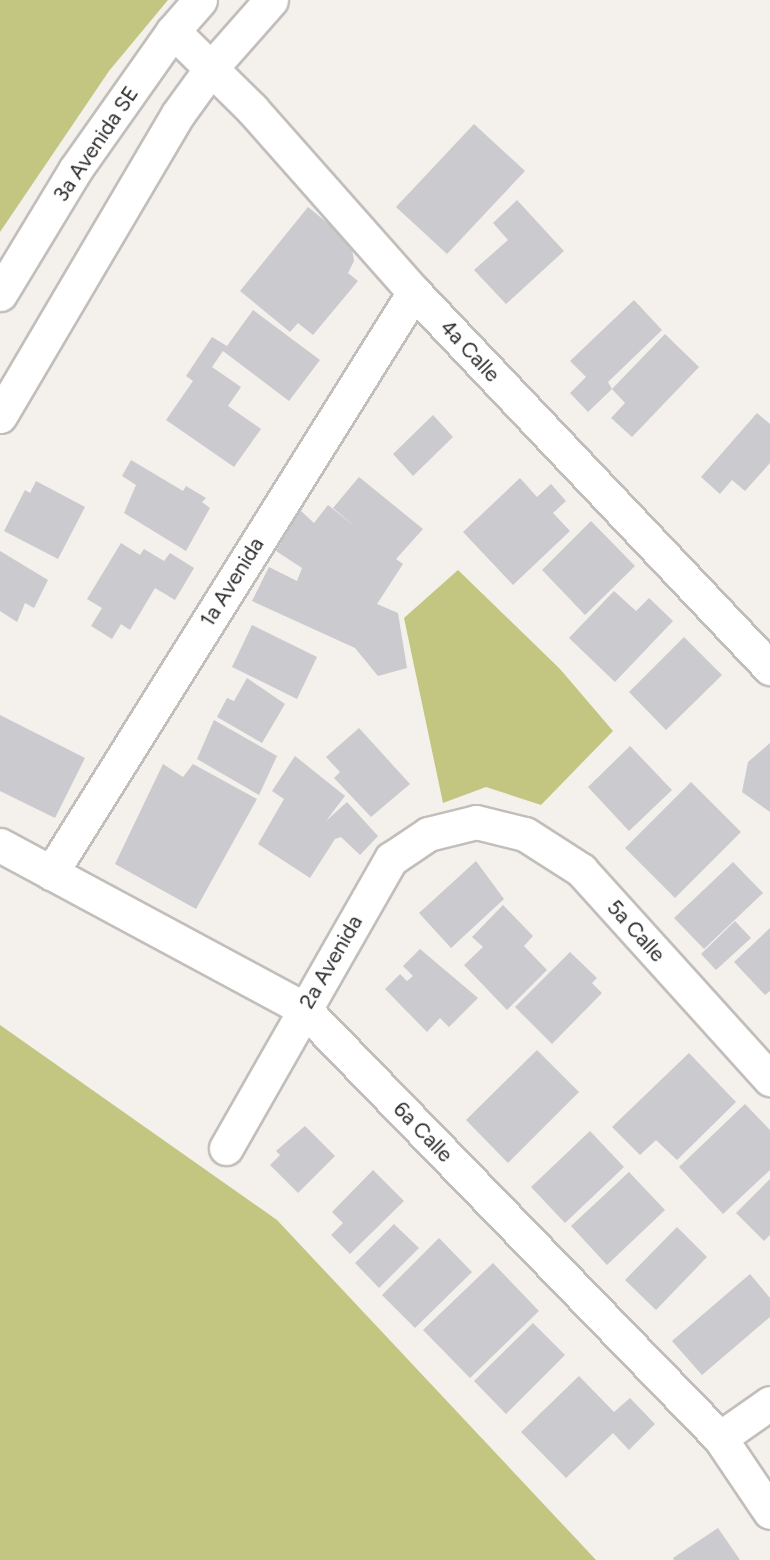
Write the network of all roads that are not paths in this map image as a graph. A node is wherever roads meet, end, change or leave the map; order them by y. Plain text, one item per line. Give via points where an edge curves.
1 (200, 0) edge
2 (271, 0) edge
3 (173, 31) junction
4 (212, 67) junction
5 (414, 292) junction
6 (0, 294) edge
7 (0, 416) edge
8 (770, 668) edge
9 (476, 822) joint
10 (0, 845) edge
11 (51, 873) junction
12 (304, 1009) junction
13 (770, 1078) edge
14 (226, 1148) dead end
15 (770, 1402) edge
16 (720, 1438) junction
17 (770, 1512) edge

1 - 3 street, 3a Avenida SE
2 - 4 street
3 - 4 street, 4a Calle
3 - 6 street, 3a Avenida SE via 75,170
4 - 5 street, 4a Calle
4 - 7 street via 136,180
5 - 8 street, 4a Calle
5 - 11 street, 1a Avenida
9 - 12 street, 2a Avenida via 428,834 391,859
9 - 13 street, 5a Calle via 525,834 581,870
10 - 11 street, 6a Calle
11 - 12 street, 6a Calle
12 - 14 street, 2a Avenida
12 - 16 street, 6a Calle
15 - 16 street
16 - 17 street, 6a Calle

